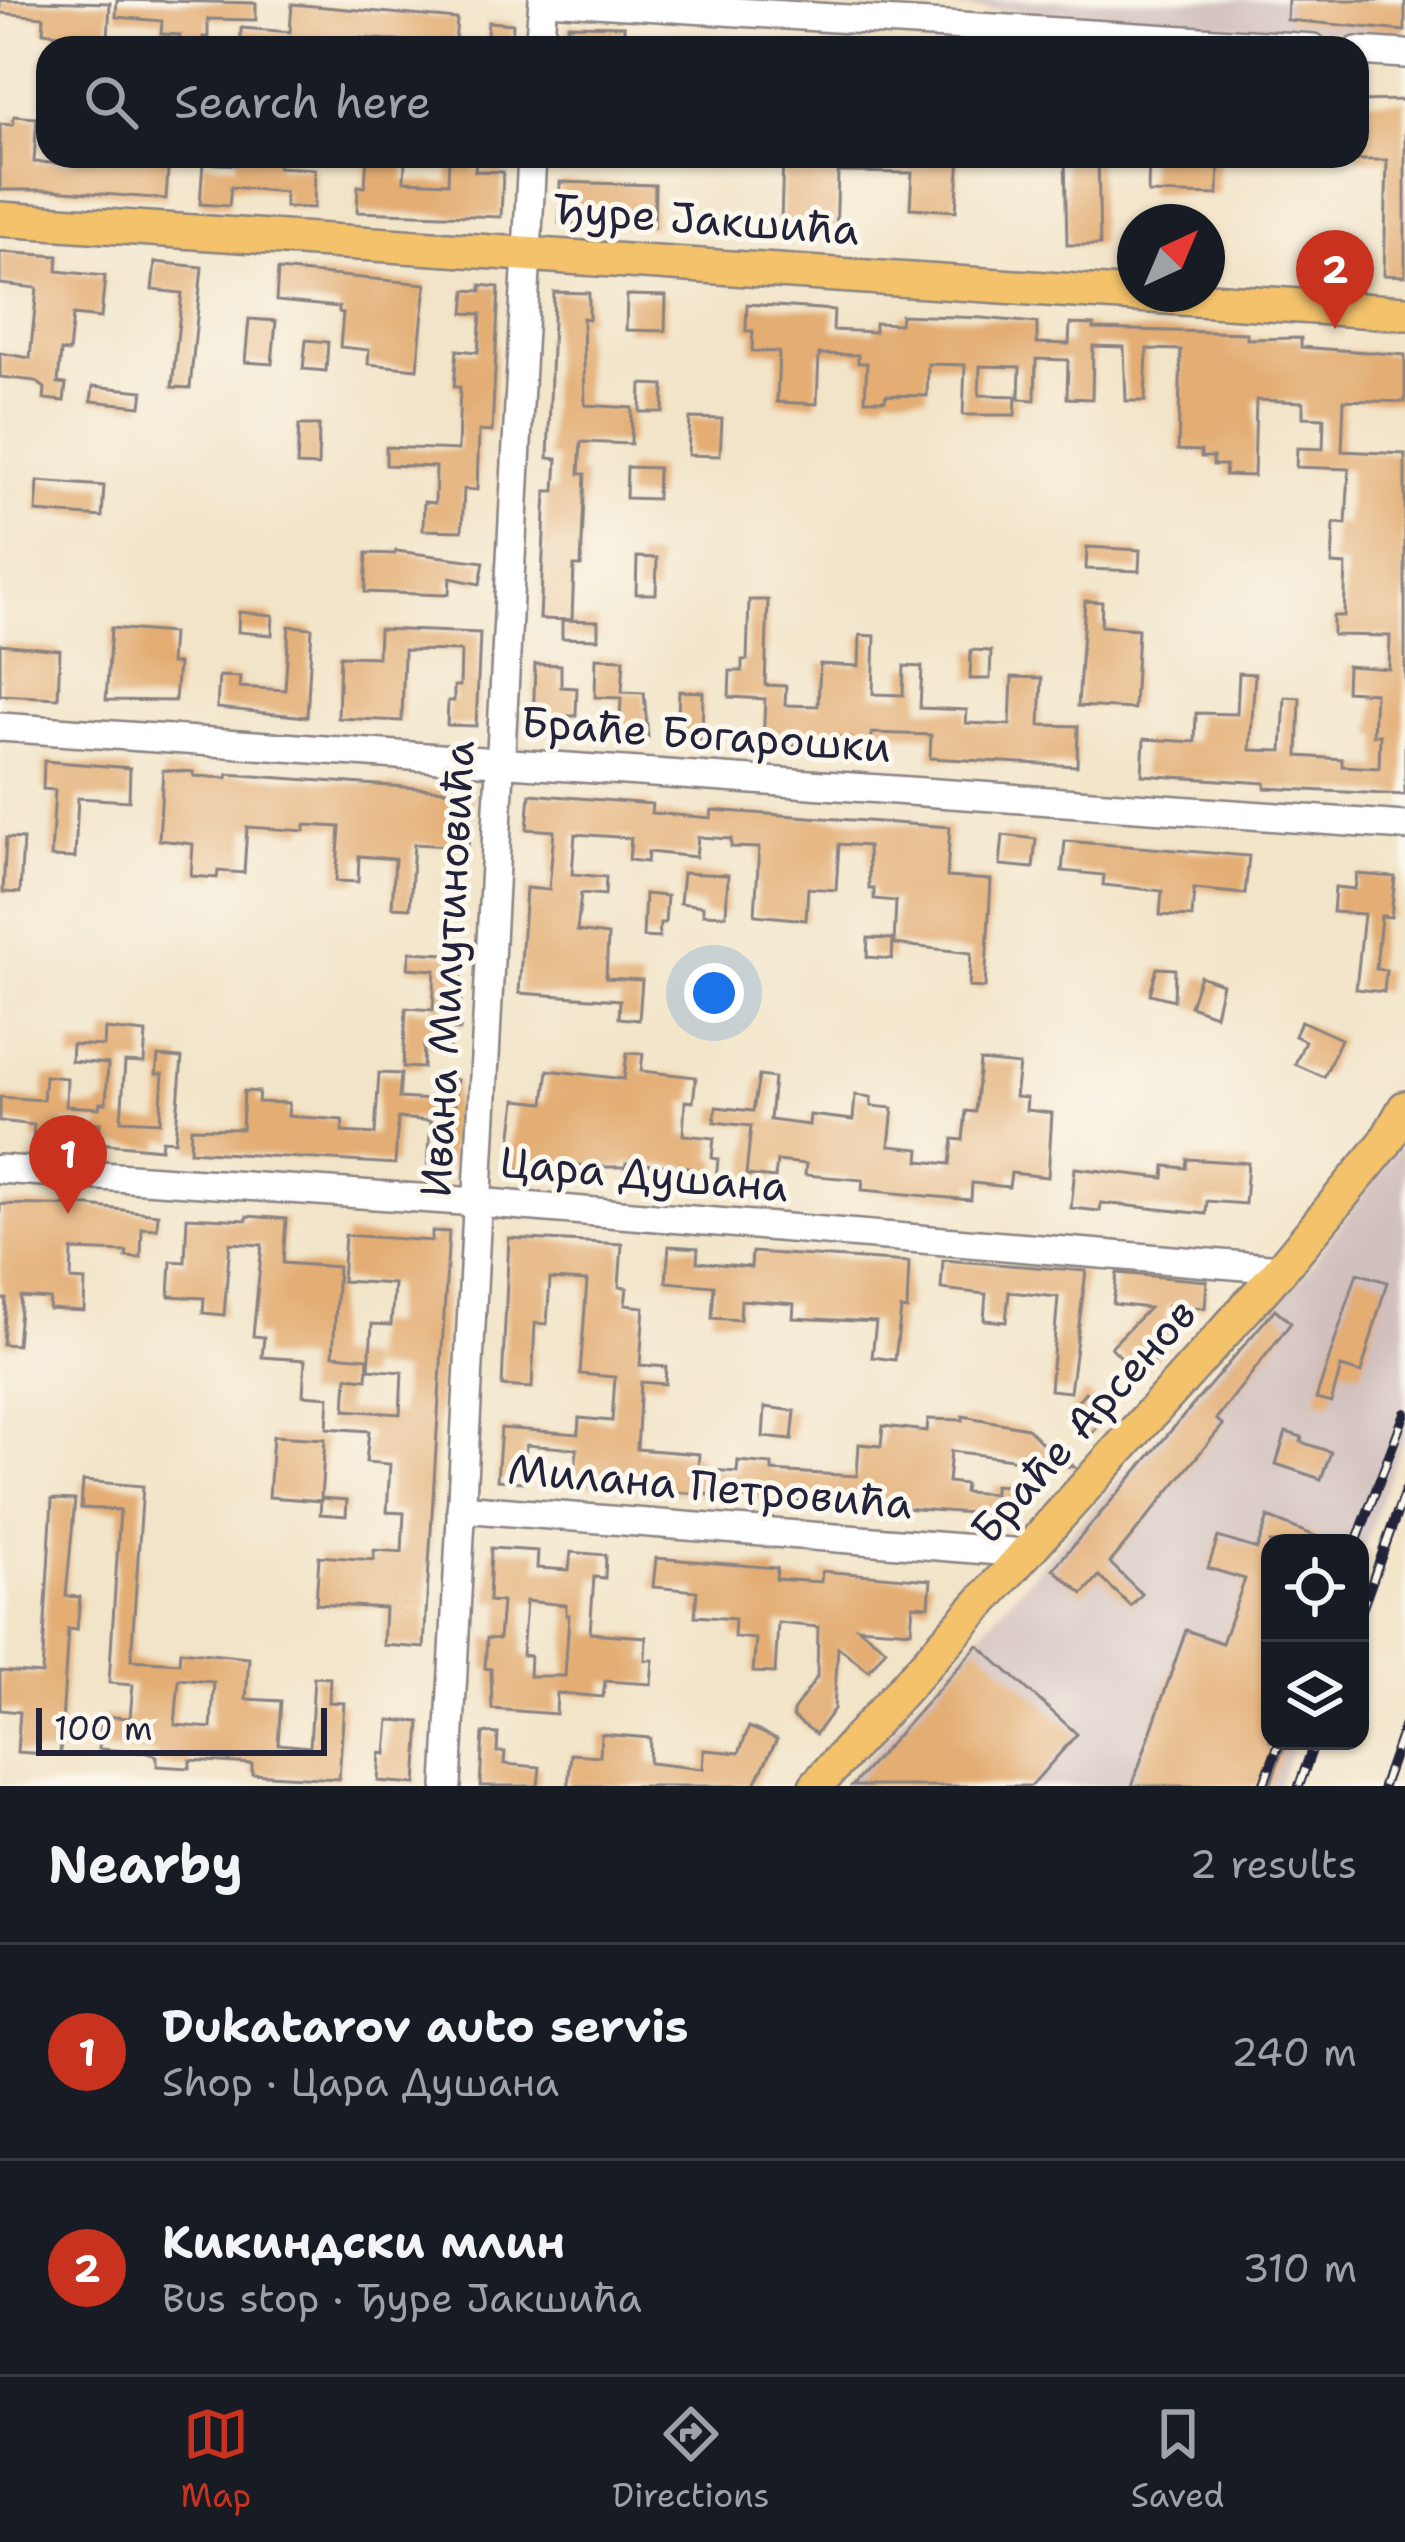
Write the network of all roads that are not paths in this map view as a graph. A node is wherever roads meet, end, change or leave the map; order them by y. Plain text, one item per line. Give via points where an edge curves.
1 (545, 0) edge
2 (540, 36) edge
3 (1120, 36) edge
4 (1369, 52) edge
5 (1405, 54) edge
6 (531, 168) edge
7 (0, 219) edge
8 (525, 252) junction
9 (1405, 313) edge
10 (0, 727) edge
11 (502, 762) junction
12 (1405, 826) edge
13 (1405, 1108) edge
14 (0, 1169) edge
15 (476, 1202) junction
16 (1281, 1269) junction
17 (461, 1508) junction
18 (1024, 1553) junction
19 (447, 1786) edge
20 (816, 1786) edge

1 - 2 street
1 - 3 street
4 - 5 street
6 - 8 street, Ивана Милутиновића
7 - 8 main road, Ђуре Јакшића
8 - 9 main road, Ђуре Јакшића
8 - 11 street, Ивана Милутиновића
10 - 11 street, Браће Богарошки
11 - 12 street, Браће Богарошки
11 - 15 street, Ивана Милутиновића
13 - 16 main road, Браће Арсенов
14 - 15 street, Цара Душана
15 - 16 street, Цара Душана
15 - 17 street, Ивана Милутиновића
16 - 18 main road, Браће Арсенов
17 - 18 street, Милана Петровића
17 - 19 street, Ивана Милутиновића
18 - 20 main road, Браће Арсенов

